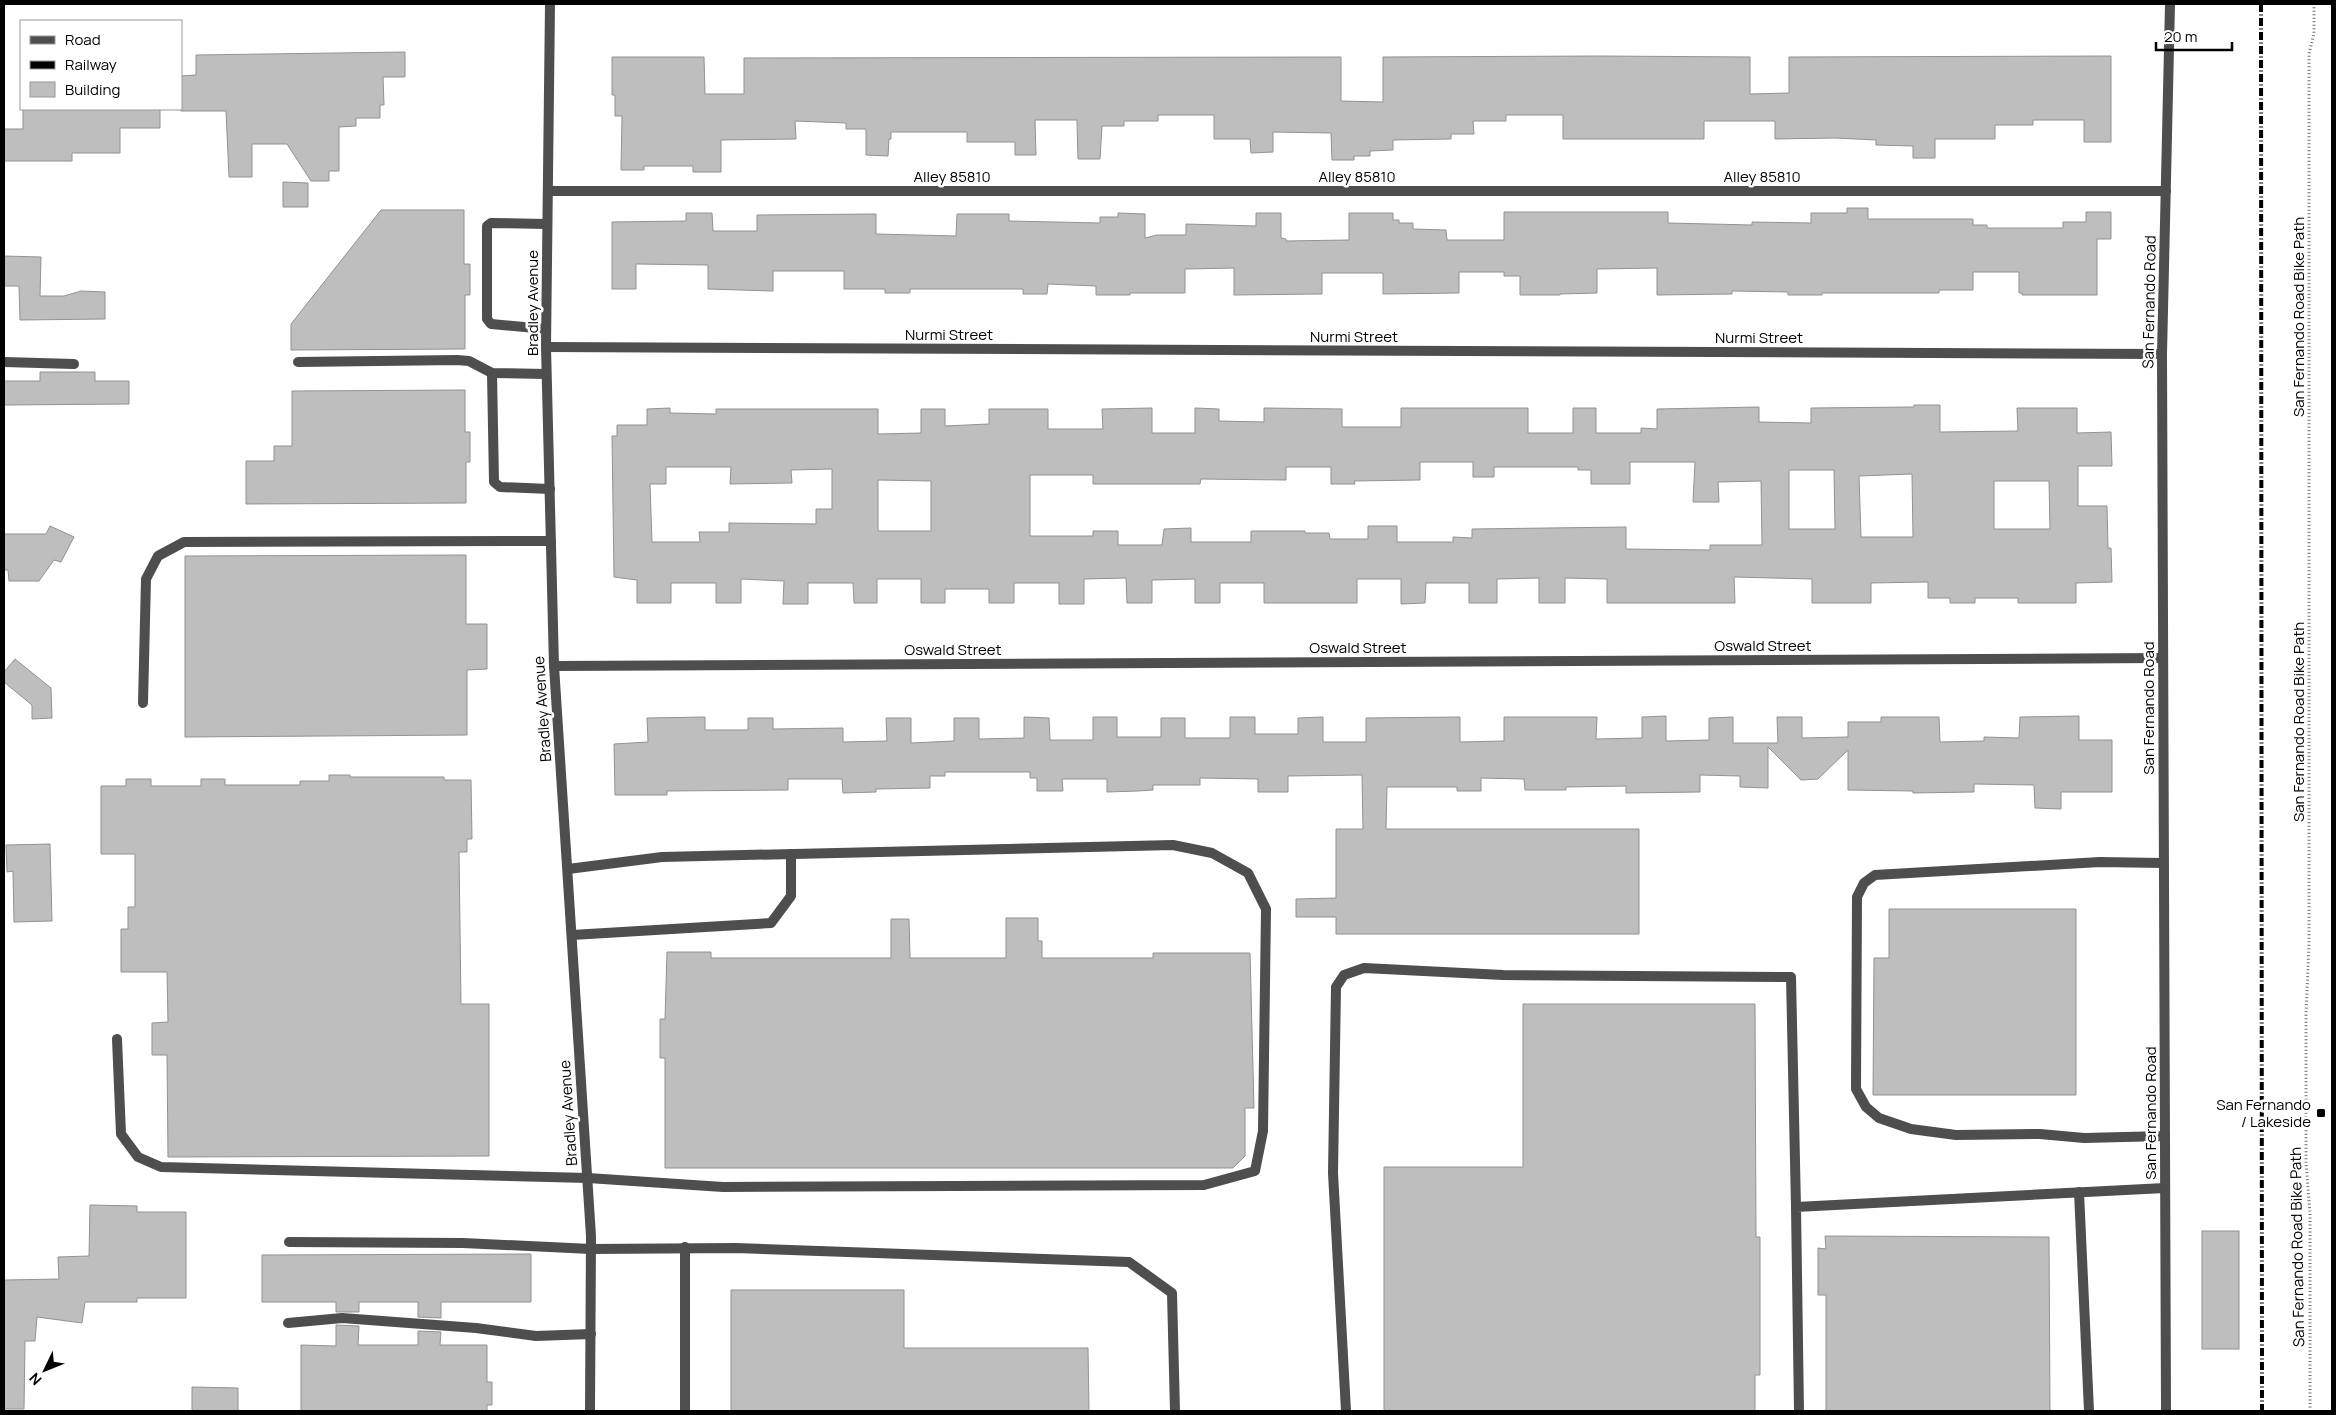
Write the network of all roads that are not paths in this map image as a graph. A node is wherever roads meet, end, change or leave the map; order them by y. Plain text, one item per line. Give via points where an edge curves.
1 (550, 4) edge
2 (2170, 4) edge
3 (548, 191) junction
4 (2166, 192) junction
5 (547, 224) junction
6 (546, 328) junction
7 (546, 348) junction
8 (2162, 354) junction
9 (4, 362) edge
10 (298, 362) dead end
11 (74, 364) dead end
12 (492, 373) junction
13 (546, 374) junction
14 (550, 489) junction
15 (551, 541) junction
16 (2163, 658) junction
17 (554, 666) junction
18 (143, 703) dead end
19 (792, 854) junction
20 (2164, 863) junction
21 (568, 868) junction
22 (572, 935) junction
23 (117, 1039) dead end
24 (2165, 1136) junction
25 (588, 1178) junction
26 (2165, 1188) junction
27 (2079, 1192) junction
28 (1796, 1207) junction
29 (289, 1242) dead end
30 (685, 1247) junction
31 (591, 1249) junction
32 (288, 1323) dead end
33 (591, 1334) junction
34 (590, 1411) edge
35 (685, 1411) edge
36 (1175, 1411) edge
37 (1346, 1411) edge
38 (1799, 1411) edge
39 (2089, 1411) edge
40 (2166, 1411) edge

1 - 3 street, Bradley Avenue
2 - 4 street, San Fernando Road
3 - 4 street, Alley 85810
3 - 5 street, Bradley Avenue
4 - 8 street, San Fernando Road
5 - 6 street, Bradley Avenue
5 - 6 street via 491,223 487,226 487,319 491,324
6 - 7 street, Bradley Avenue
7 - 8 street, Nurmi Street
7 - 13 street, Bradley Avenue
8 - 16 street, San Fernando Road
9 - 11 street
10 - 12 street via 469,361
12 - 13 street
12 - 14 street via 494,482 500,487
13 - 14 street, Bradley Avenue
14 - 15 street, Bradley Avenue
15 - 17 street, Bradley Avenue
15 - 18 street via 184,542 158,556 146,579
16 - 17 street, Oswald Street
16 - 20 street, San Fernando Road
17 - 21 street, Bradley Avenue
19 - 21 street via 662,857
19 - 22 street via 791,896 771,923
19 - 25 street via 1173,845 1212,854 1248,873 1266,908 1263,1131 1255,1171 1204,1185 723,1187
20 - 24 street, San Fernando Road
20 - 24 street via 2100,862 1875,875 1864,883 1856,896 1856,1089 1866,1107 1879,1118 1911,1129 1956,1135
21 - 22 street, Bradley Avenue
22 - 25 street, Bradley Avenue
23 - 25 street via 121,1134 138,1157 161,1167
24 - 26 street, San Fernando Road
25 - 31 street, Bradley Avenue
26 - 27 street
26 - 40 street, San Fernando Road
27 - 28 street
27 - 39 street
28 - 37 street via 1791,978 1503,975 1364,968 1344,975 1336,987 1333,1173
28 - 38 street
29 - 31 street via 463,1243
30 - 31 street
30 - 35 street
30 - 36 street via 1129,1262 1172,1293
31 - 33 street, Bradley Avenue
32 - 33 street via 342,1318 536,1336
33 - 34 street, Bradley Avenue

